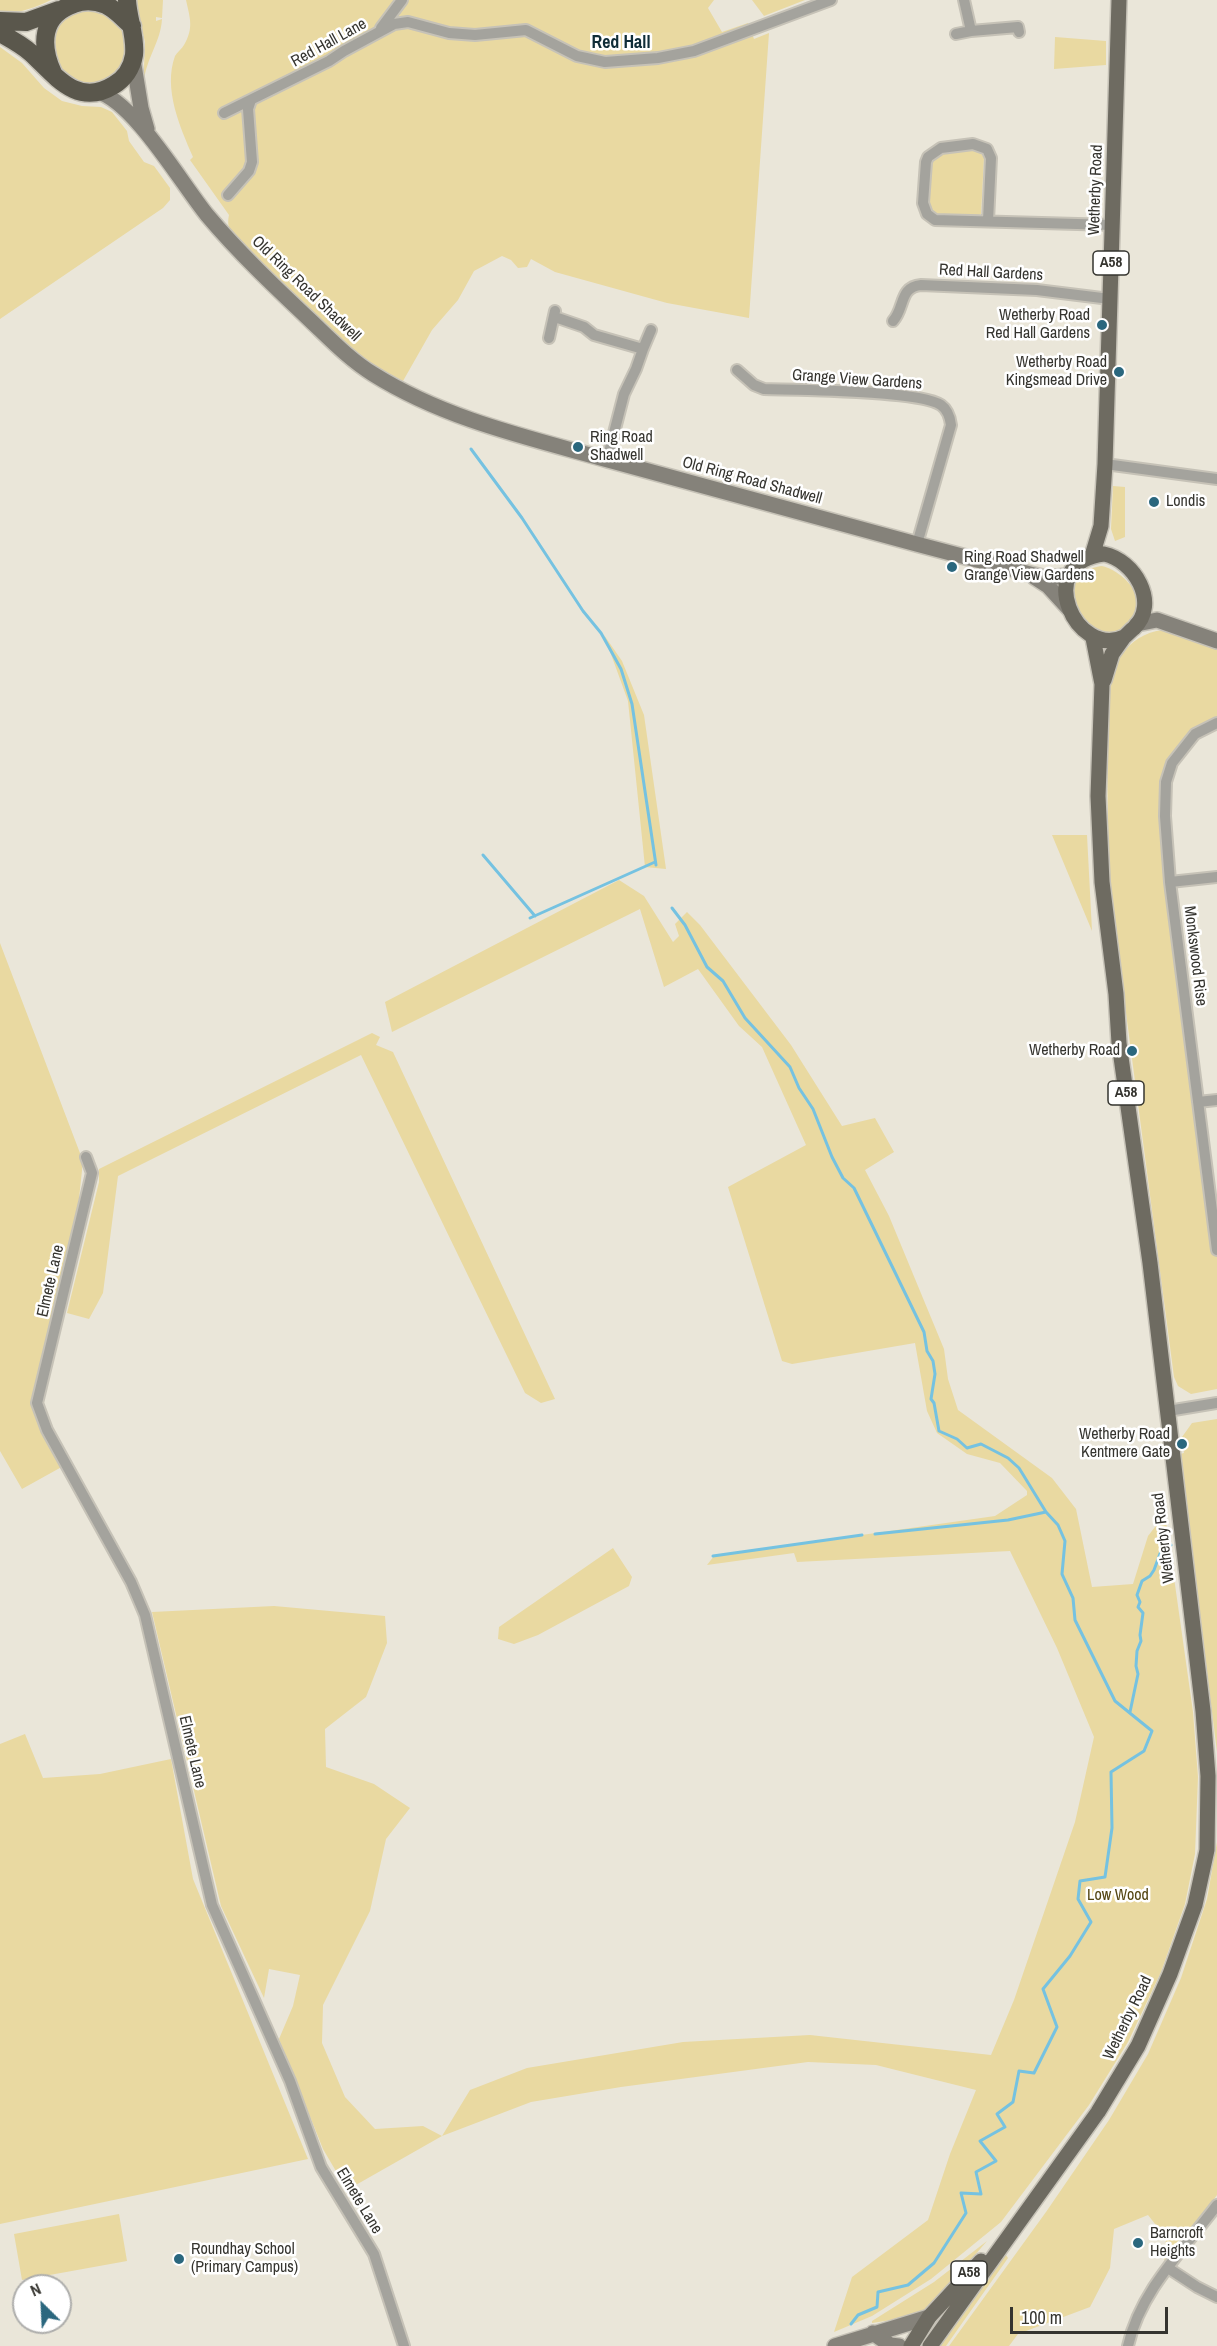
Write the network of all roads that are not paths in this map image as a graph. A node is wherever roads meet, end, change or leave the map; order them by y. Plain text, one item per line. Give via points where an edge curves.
1 (127, 0) edge
2 (402, 0) edge
3 (831, 0) edge
4 (964, 0) edge
5 (1119, 0) edge
6 (66, 6) edge
7 (0, 21) edge
8 (132, 26) junction
9 (971, 31) junction
10 (1019, 32) dead end
11 (0, 33) edge
12 (375, 34) junction
13 (956, 34) dead end
14 (133, 59) junction
15 (54, 77) junction
16 (96, 91) junction
17 (251, 100) junction
18 (224, 113) dead end
19 (149, 136) junction
20 (228, 195) dead end
21 (988, 221) junction
22 (1113, 225) junction
23 (1110, 299) junction
24 (893, 321) dead end
25 (651, 330) dead end
26 (549, 338) dead end
27 (643, 349) junction
28 (737, 370) dead end
29 (607, 459) junction
30 (1105, 464) junction
31 (1217, 479) edge
32 (1101, 526) junction
33 (917, 544) junction
34 (1092, 556) junction
35 (1117, 559) junction
36 (1030, 574) junction
37 (1068, 576) junction
38 (1146, 598) junction
39 (1069, 609) junction
40 (1137, 624) junction
41 (1177, 626) junction
42 (1124, 637) junction
43 (1093, 638) junction
44 (1217, 641) edge
45 (1102, 684) junction
46 (1217, 723) edge
47 (1217, 878) edge
48 (1170, 882) junction
49 (1217, 1100) edge
50 (1198, 1102) junction
51 (86, 1157) dead end
52 (1217, 1250) edge
53 (1217, 1403) edge
54 (1168, 1411) junction
55 (1217, 2205) edge
56 (1011, 2230) junction
57 (1168, 2268) junction
58 (1217, 2296) edge
59 (929, 2317) junction
60 (890, 2327) junction
61 (940, 2331) junction
62 (873, 2333) junction
63 (404, 2346) edge
64 (835, 2346) edge
65 (893, 2346) edge
66 (910, 2346) edge
67 (930, 2346) edge
68 (1128, 2346) edge

1 - 8 highway
2 - 12 street
3 - 12 street, Red Hall Lane via 694,51 638,60 605,62 577,56 526,30 475,35 408,22
4 - 9 street
5 - 22 main road, Wetherby Road / A58
6 - 7 highway via 26,22
6 - 8 highway via 92,1 105,4
6 - 15 highway via 50,22 45,42
8 - 14 highway
9 - 10 street via 1018,27
9 - 13 street
11 - 15 highway via 24,47
12 - 17 street, Red Hall Lane
14 - 16 highway via 123,78
14 - 19 main road, Old Ring Road Shadwell
15 - 16 highway via 69,87
16 - 19 main road, Old Ring Road Shadwell via 110,96
17 - 18 street, Red Hall Lane
17 - 20 street via 248,109 252,162
19 - 29 main road, Old Ring Road Shadwell via 203,210 249,261 369,372 398,390 466,420
21 - 21 street via 935,220 927,214 923,203 926,162 931,153 973,144 987,149 991,158
21 - 22 street
22 - 23 main road, Wetherby Road / A58
23 - 24 street, Red Hall Gardens via 1037,290 921,285 905,292
23 - 30 main road, Wetherby Road / A58
25 - 27 street
26 - 27 street via 555,314 594,335
27 - 29 street via 624,394
28 - 33 street, Grange View Gardens via 754,385 764,388 875,393 933,401 946,410 951,425
29 - 33 main road, Old Ring Road Shadwell
30 - 31 street
30 - 32 main road, Wetherby Road / A58
32 - 34 main road, A58
32 - 35 main road, A58
33 - 36 main road, Old Ring Road Shadwell
34 - 35 main road via 1104,554
34 - 37 main road
35 - 38 main road, A58 via 1134,575
36 - 37 main road, Old Ring Road Shadwell via 1046,578
36 - 39 main road, Old Ring Road Shadwell via 1048,586
37 - 39 main road via 1065,595
38 - 40 main road, A58
38 - 41 main road
39 - 43 main road
40 - 41 main road via 1157,620
40 - 42 main road, A58
41 - 44 main road
42 - 43 main road
42 - 45 main road, A58 via 1112,654
43 - 45 main road, A58
45 - 54 main road, Wetherby Road / A58 via 1098,796 1102,882 1119,1043
46 - 48 street, Monkswood Rise via 1195,734 1172,763 1166,782
47 - 48 street
48 - 50 street, Monkswood Rise
49 - 50 street
50 - 52 street, Monkswood Rise
51 - 63 street, Elmete Lane via 92,1173 37,1403 46,1430 131,1582 145,1615 212,1905 290,2081 321,2166 374,2254
53 - 54 street
54 - 56 main road, Wetherby Road / A58 via 1203,1711 1208,1776 1207,1850 1192,1914 1138,2046 1098,2112
55 - 57 street
56 - 59 main road, Wetherby Road / A58
56 - 61 main road, Wetherby Road / A58
57 - 58 street
57 - 68 street via 1139,2313
59 - 60 main road
59 - 66 main road, A58
60 - 62 main road
60 - 66 main road via 906,2337
61 - 66 main road, Wetherby Road
61 - 67 main road, A58
62 - 64 main road
62 - 65 main road

